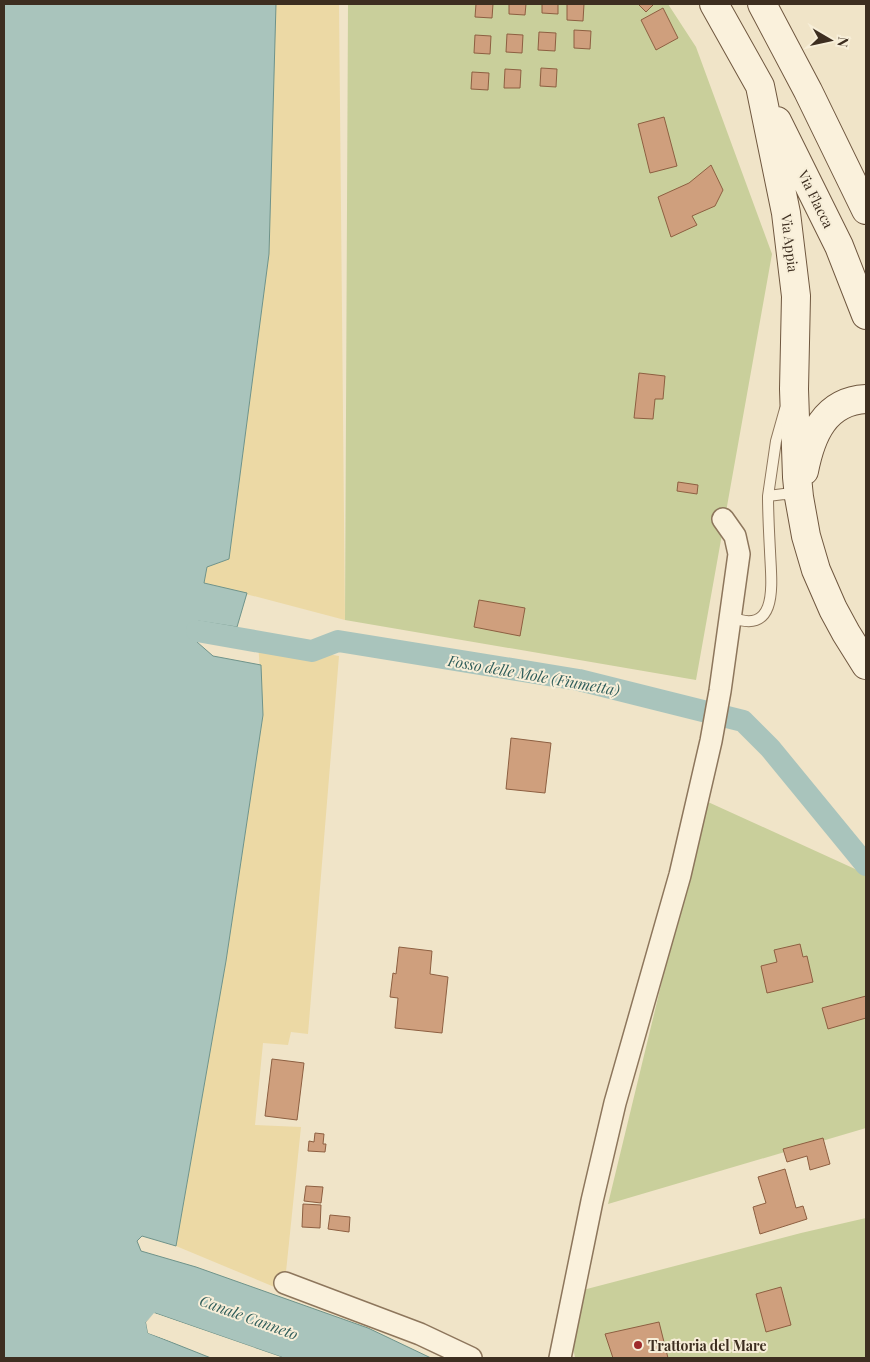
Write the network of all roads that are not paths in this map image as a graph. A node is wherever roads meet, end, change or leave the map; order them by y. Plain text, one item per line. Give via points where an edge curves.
1 (714, 4) edge
2 (762, 4) edge
3 (760, 86) junction
4 (866, 210) edge
5 (866, 315) edge
6 (794, 389) junction
7 (866, 399) edge
8 (768, 496) junction
9 (798, 497) junction
10 (723, 519) dead end
11 (731, 617) junction
12 (866, 665) edge
13 (285, 1283) dead end
14 (471, 1358) edge
15 (560, 1358) edge

1 - 3 main road, Via Appia
2 - 4 main road
3 - 5 main road, Via Flacca via 839,246
3 - 6 main road, Via Appia via 793,261 796,310
6 - 8 lane via 776,440
6 - 9 main road, Via Appia
7 - 9 main road, Via Appia via 840,405 824,419 809,449
8 - 9 lane via 784,494
8 - 11 lane via 771,600 760,618 752,622
9 - 12 main road, Via Appia via 816,570 846,633
10 - 11 street via 735,536 739,554
11 - 15 street via 715,718 680,875 610,1124
13 - 14 street via 404,1328

